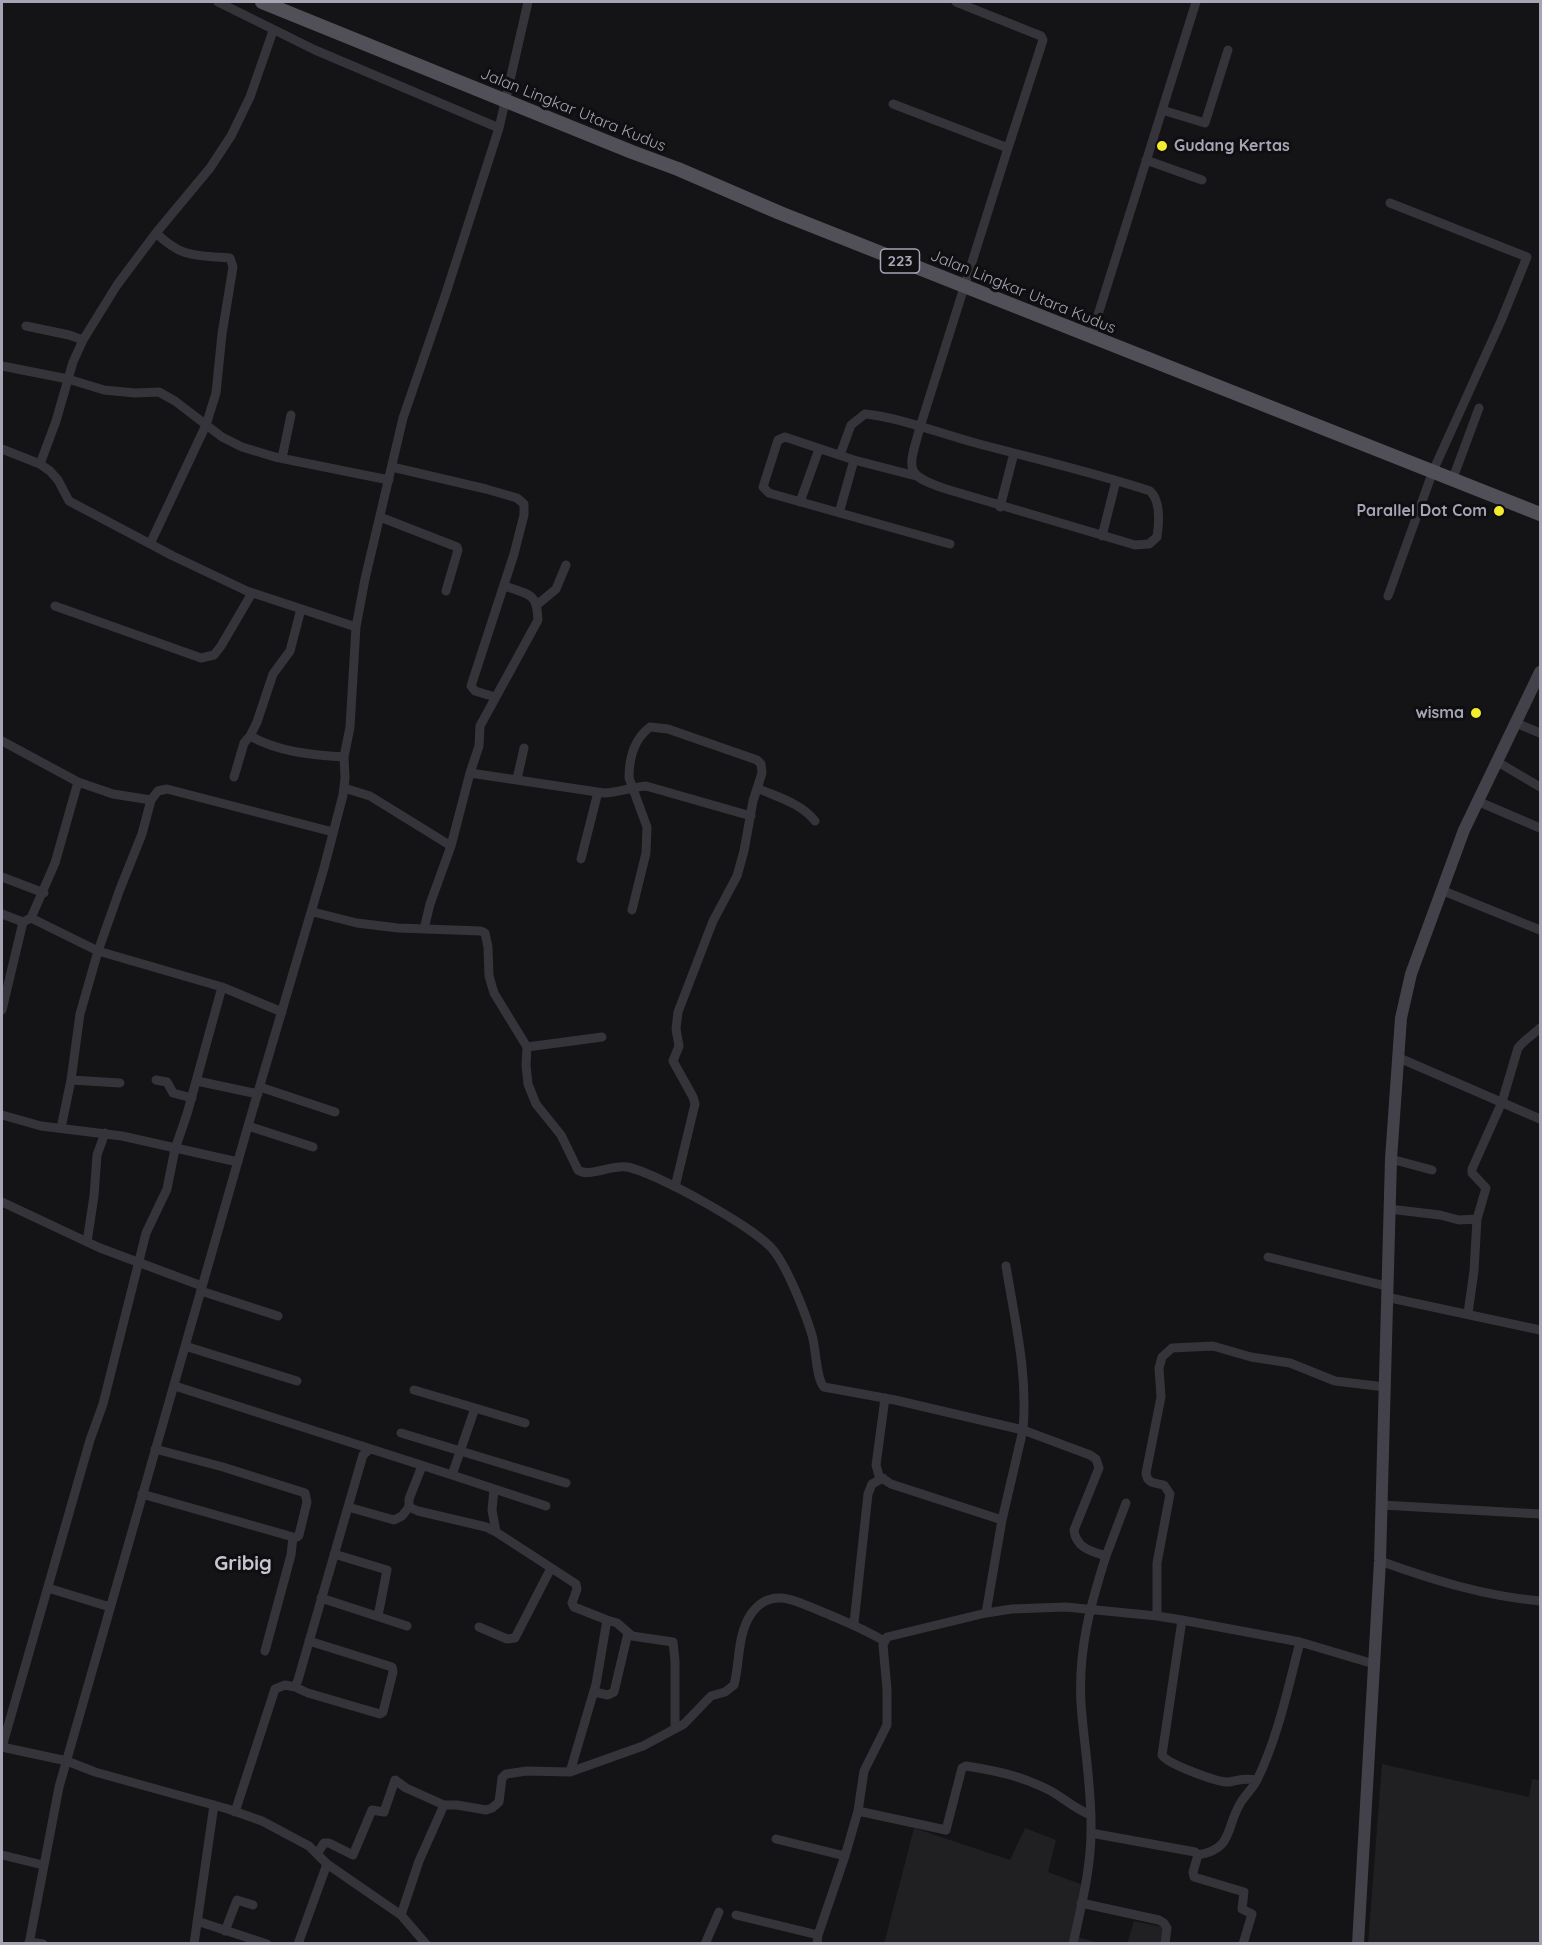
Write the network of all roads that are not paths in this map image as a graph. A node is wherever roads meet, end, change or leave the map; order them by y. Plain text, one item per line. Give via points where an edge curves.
1 (218, 2) edge
2 (262, 2) edge
3 (528, 2) edge
4 (956, 2) edge
5 (1196, 2) edge
6 (273, 31) junction
7 (1228, 50) dead end
8 (505, 101) junction
9 (893, 104) dead end
10 (1161, 110) junction
11 (499, 128) junction
12 (1008, 148) junction
13 (1146, 160) junction
14 (1202, 180) dead end
15 (1390, 202) dead end
16 (156, 233) junction
17 (964, 286) junction
18 (26, 326) dead end
19 (1091, 337) junction
20 (83, 340) junction
21 (2, 366) edge
22 (68, 379) junction
23 (1479, 408) dead end
24 (291, 415) dead end
25 (206, 425) junction
26 (920, 427) junction
27 (2, 449) edge
28 (819, 449) junction
29 (1014, 453) junction
30 (840, 455) junction
31 (282, 458) junction
32 (854, 460) junction
33 (40, 464) junction
34 (392, 467) junction
35 (1432, 471) junction
36 (916, 476) junction
37 (1453, 478) junction
38 (389, 480) junction
39 (1116, 481) junction
40 (800, 502) junction
41 (1000, 507) junction
42 (839, 513) junction
43 (1540, 514) edge
44 (380, 517) junction
45 (1102, 536) junction
46 (150, 543) junction
47 (950, 544) dead end
48 (566, 565) dead end
49 (505, 586) junction
50 (446, 591) dead end
51 (252, 593) junction
52 (1388, 596) dead end
53 (533, 599) junction
54 (55, 606) dead end
55 (302, 609) junction
56 (356, 627) junction
57 (1540, 672) edge
58 (495, 697) junction
59 (1516, 723) junction
60 (1540, 733) edge
61 (250, 736) junction
62 (2, 741) edge
63 (524, 748) dead end
64 (344, 757) junction
65 (1496, 761) junction
66 (470, 773) junction
67 (234, 777) dead end
68 (517, 779) junction
69 (78, 782) junction
70 (633, 787) junction
71 (1540, 787) edge
72 (344, 788) junction
73 (757, 788) junction
74 (598, 792) junction
75 (151, 800) junction
76 (1476, 801) junction
77 (751, 816) junction
78 (814, 821) dead end
79 (1540, 828) edge
80 (333, 832) junction
81 (451, 846) junction
82 (581, 860) dead end
83 (2, 877) edge
84 (1441, 890) junction
85 (44, 893) junction
86 (632, 910) dead end
87 (312, 912) junction
88 (2, 914) edge
89 (27, 920) junction
90 (424, 929) junction
91 (1540, 930) edge
92 (98, 951) junction
93 (222, 987) junction
94 (2, 1010) edge
95 (282, 1012) junction
96 (1540, 1028) edge
97 (602, 1037) dead end
98 (527, 1047) junction
99 (1397, 1057) junction
100 (71, 1080) junction
101 (156, 1080) dead end
102 (197, 1081) junction
103 (120, 1083) dead end
104 (259, 1090) junction
105 (192, 1098) junction
106 (1502, 1102) junction
107 (335, 1112) dead end
108 (2, 1115) edge
109 (1540, 1119) edge
110 (248, 1126) junction
111 (61, 1128) junction
112 (105, 1133) junction
113 (313, 1147) dead end
114 (175, 1149) junction
115 (1391, 1159) junction
116 (238, 1162) junction
117 (1432, 1170) dead end
118 (675, 1187) junction
119 (2, 1202) edge
120 (1389, 1209) junction
121 (1477, 1219) junction
122 (87, 1242) junction
123 (1268, 1257) dead end
124 (138, 1262) junction
125 (1006, 1266) dead end
126 (201, 1288) junction
127 (1386, 1291) junction
128 (1468, 1313) junction
129 (278, 1316) dead end
130 (1540, 1330) edge
131 (185, 1346) junction
132 (297, 1381) dead end
133 (175, 1386) junction
134 (1385, 1387) junction
135 (414, 1390) dead end
136 (885, 1398) junction
137 (475, 1408) junction
138 (525, 1423) dead end
139 (1023, 1430) junction
140 (401, 1433) dead end
141 (155, 1449) junction
142 (370, 1449) junction
143 (460, 1450) junction
144 (422, 1466) junction
145 (452, 1475) junction
146 (883, 1478) junction
147 (566, 1483) dead end
148 (494, 1489) junction
149 (142, 1494) junction
150 (1126, 1503) dead end
151 (1382, 1504) junction
152 (546, 1506) dead end
153 (348, 1507) junction
154 (409, 1507) junction
155 (1540, 1514) edge
156 (1002, 1520) junction
157 (496, 1532) junction
158 (293, 1537) junction
159 (334, 1554) junction
160 (1106, 1556) junction
161 (1380, 1561) junction
162 (551, 1568) junction
163 (48, 1588) junction
164 (321, 1598) junction
165 (1540, 1601) edge
166 (111, 1607) junction
167 (1090, 1609) junction
168 (986, 1613) junction
169 (378, 1616) junction
170 (1157, 1616) junction
171 (607, 1620) junction
172 (1182, 1620) junction
173 (854, 1623) junction
174 (407, 1626) dead end
175 (479, 1627) dead end
176 (627, 1633) junction
177 (309, 1641) junction
178 (884, 1641) junction
179 (1300, 1642) junction
180 (265, 1651) dead end
181 (1374, 1664) junction
182 (295, 1687) junction
183 (594, 1692) junction
184 (675, 1729) junction
185 (2, 1747) edge
186 (67, 1761) junction
187 (570, 1772) junction
188 (1257, 1780) junction
189 (444, 1804) junction
190 (214, 1805) junction
191 (858, 1811) junction
192 (236, 1812) junction
193 (1091, 1815) junction
194 (1091, 1833) junction
195 (776, 1839) dead end
196 (317, 1854) junction
197 (2, 1855) edge
198 (1198, 1855) junction
199 (845, 1856) junction
200 (327, 1864) junction
201 (43, 1865) junction
202 (1082, 1903) junction
203 (253, 1905) dead end
204 (719, 1912) dead end
205 (401, 1915) junction
206 (736, 1915) dead end
207 (197, 1921) junction
208 (225, 1931) junction
209 (818, 1940) edge
210 (29, 1943) edge
211 (43, 1944) edge
212 (194, 1944) edge
213 (267, 1944) edge
214 (298, 1944) edge
215 (426, 1944) edge
216 (705, 1944) edge
217 (1073, 1944) edge
218 (1165, 1944) edge
219 (1243, 1944) edge
220 (1358, 1944) edge

1 - 6 street
2 - 8 main road, Jalan Lingkar Utara Kudus / 223
3 - 8 street
4 - 12 street via 1043,40
5 - 10 street
6 - 11 street
6 - 16 street via 250,97 231,136
7 - 10 street via 1205,123
8 - 11 street
8 - 17 main road, Jalan Lingkar Utara Kudus / 223
9 - 12 street
10 - 13 street
11 - 34 street via 403,418
12 - 17 street
13 - 14 street
13 - 19 street
15 - 35 street via 1527,257
16 - 20 street
16 - 25 street via 170,247 232,261 216,393
17 - 19 main road, Jalan Lingkar Utara Kudus / 223
17 - 26 street
18 - 20 street
19 - 35 main road, Jalan Lingkar Utara Kudus / 223
20 - 22 street
21 - 22 street
22 - 25 street via 104,390 159,392
22 - 33 street
23 - 37 street
24 - 31 street
25 - 31 street via 242,447
25 - 46 street
26 - 29 street
26 - 30 street via 865,414 851,425
26 - 36 street via 911,462
27 - 33 street
28 - 30 street
28 - 40 street
28 - 40 street via 785,437 778,440 774,451 764,490
29 - 39 street
29 - 41 street
30 - 32 street
31 - 38 street
32 - 36 street
32 - 42 street
33 - 46 street via 58,480 69,501
34 - 38 street
34 - 49 street via 486,489 517,498 524,504
35 - 37 main road, Jalan Lingkar Utara Kudus / 223
35 - 52 street
36 - 41 street
37 - 43 main road, Jalan Lingkar Utara Kudus / 223
38 - 44 street
39 - 45 street
39 - 45 street via 1150,491 1154,496 1157,537 1142,546
40 - 42 street
41 - 45 street
42 - 47 street
44 - 50 street via 457,547
44 - 56 street
46 - 51 street
48 - 53 street via 556,589
49 - 53 street
49 - 58 street via 471,687
51 - 54 street via 214,655 201,658
51 - 55 street
53 - 58 street via 538,620
55 - 56 street
55 - 61 street via 290,651 273,674
56 - 64 street via 350,727
57 - 59 main road
58 - 66 street via 480,726 480,746
59 - 60 street
59 - 65 main road
61 - 64 street via 284,749
61 - 67 street via 244,743
62 - 69 street
63 - 68 street
64 - 72 street
65 - 71 street
65 - 76 main road
66 - 68 street
66 - 81 street
68 - 74 street
69 - 75 street via 113,794
69 - 85 street
70 - 73 street via 629,778 631,758 642,733 654,726 757,760 762,767
70 - 74 street via 616,793
70 - 77 street via 646,786
70 - 86 street via 647,827 646,853
72 - 80 street
72 - 81 street via 370,796
73 - 77 street
73 - 78 street via 802,808
74 - 82 street
75 - 80 street via 158,791 167,789
75 - 92 street
76 - 79 street
76 - 84 main road
77 - 118 street via 737,876 713,921 678,1012 679,1046 673,1061 695,1104
80 - 87 street
81 - 90 street
83 - 85 street
84 - 91 street
84 - 99 main road via 1411,974
85 - 89 street
87 - 90 street via 357,923
87 - 95 street
88 - 89 street
89 - 92 street
89 - 94 street
90 - 98 street via 485,933 494,993
92 - 93 street
92 - 100 street via 80,1014
93 - 95 street
93 - 102 street
95 - 104 street
96 - 106 street via 1518,1048
97 - 98 street
98 - 118 street via 528,1084 536,1104 561,1135 581,1173 629,1167
99 - 106 street
99 - 115 main road
100 - 103 street
100 - 111 street
101 - 105 street via 167,1082 173,1093
102 - 104 street
102 - 105 street
104 - 107 street
104 - 110 street
105 - 114 street
106 - 109 street
106 - 121 street via 1472,1169 1486,1188
108 - 111 street
110 - 113 street
110 - 116 street
111 - 112 street
112 - 114 street
112 - 122 street via 97,1155
114 - 116 street
114 - 124 street via 163,1200 149,1226
115 - 117 street
115 - 120 main road
116 - 126 street
118 - 136 street via 750,1230 773,1249 812,1336 820,1383 832,1389
119 - 122 street
120 - 121 street via 1459,1220
120 - 127 main road
121 - 128 street
122 - 124 street
123 - 127 street
124 - 126 street
124 - 163 street via 103,1404
125 - 139 street via 1024,1372
126 - 129 street
126 - 131 street
127 - 128 street
127 - 134 main road
128 - 130 street
131 - 132 street
131 - 133 street
133 - 141 street
133 - 142 street
134 - 151 main road
134 - 170 street via 1335,1382 1290,1363 1213,1346 1172,1348 1166,1352 1159,1368 1161,1397 1146,1473 1149,1480 1164,1485 1170,1494 1157,1563
135 - 137 street
136 - 139 street
136 - 146 street via 876,1465
137 - 138 street
137 - 143 street
139 - 156 street
139 - 160 street via 1090,1455 1098,1462 1074,1530 1081,1546
140 - 143 street
141 - 149 street
141 - 158 street via 305,1493 308,1498 299,1535
142 - 144 street
142 - 153 street via 363,1455
143 - 145 street
143 - 147 street
144 - 145 street
144 - 154 street via 408,1499
145 - 148 street
146 - 156 street
146 - 173 street via 872,1484 868,1494
148 - 152 street
148 - 157 street
149 - 158 street
149 - 166 street
150 - 160 street
151 - 155 street
151 - 161 main road
153 - 154 street via 394,1520
153 - 159 street
154 - 157 street
156 - 168 street
157 - 162 street
158 - 180 street
159 - 164 street
159 - 169 street via 387,1570
160 - 167 street
161 - 165 street via 1457,1586
161 - 181 main road
162 - 171 street via 576,1584 574,1607
162 - 175 street via 515,1638 507,1639
163 - 166 street
163 - 185 street
164 - 169 street
164 - 177 street
166 - 186 street
167 - 168 street via 1048,1607
167 - 170 street
167 - 193 street via 1081,1686
168 - 178 street via 899,1633
169 - 174 street
170 - 172 street
171 - 176 street
171 - 183 street
172 - 179 street
172 - 188 street via 1162,1755 1174,1765 1227,1782
173 - 178 street
173 - 184 street via 795,1600 779,1598 758,1606 745,1627 734,1685 711,1696
176 - 183 street via 614,1692
176 - 184 street via 670,1640 674,1645
177 - 182 street
177 - 182 street via 392,1667 383,1712
178 - 191 street via 886,1725 864,1771
179 - 181 street
179 - 188 street via 1273,1740
181 - 220 main road
182 - 192 street via 275,1689
183 - 187 street
184 - 187 street via 643,1746
185 - 186 street
186 - 190 street
186 - 201 street
187 - 189 street via 506,1774 499,1802 486,1810
188 - 198 street via 1241,1801 1222,1846
189 - 196 street via 395,1780 384,1812 372,1810 352,1855 329,1843 324,1843
189 - 205 street
190 - 192 street
190 - 207 street
191 - 193 street via 946,1830 962,1768 966,1766 1013,1774
191 - 199 street
192 - 196 street via 278,1828
193 - 194 street
194 - 198 street
194 - 202 street
195 - 199 street
196 - 200 street
197 - 201 street
198 - 219 street via 1194,1877 1244,1892 1242,1909 1252,1914
199 - 209 street
200 - 205 street
200 - 214 street
201 - 210 street
202 - 217 street
202 - 218 street via 1159,1920 1167,1928
203 - 208 street via 237,1900
204 - 216 street
205 - 215 street
206 - 209 street
207 - 208 street
207 - 212 street
208 - 213 street
210 - 211 street

